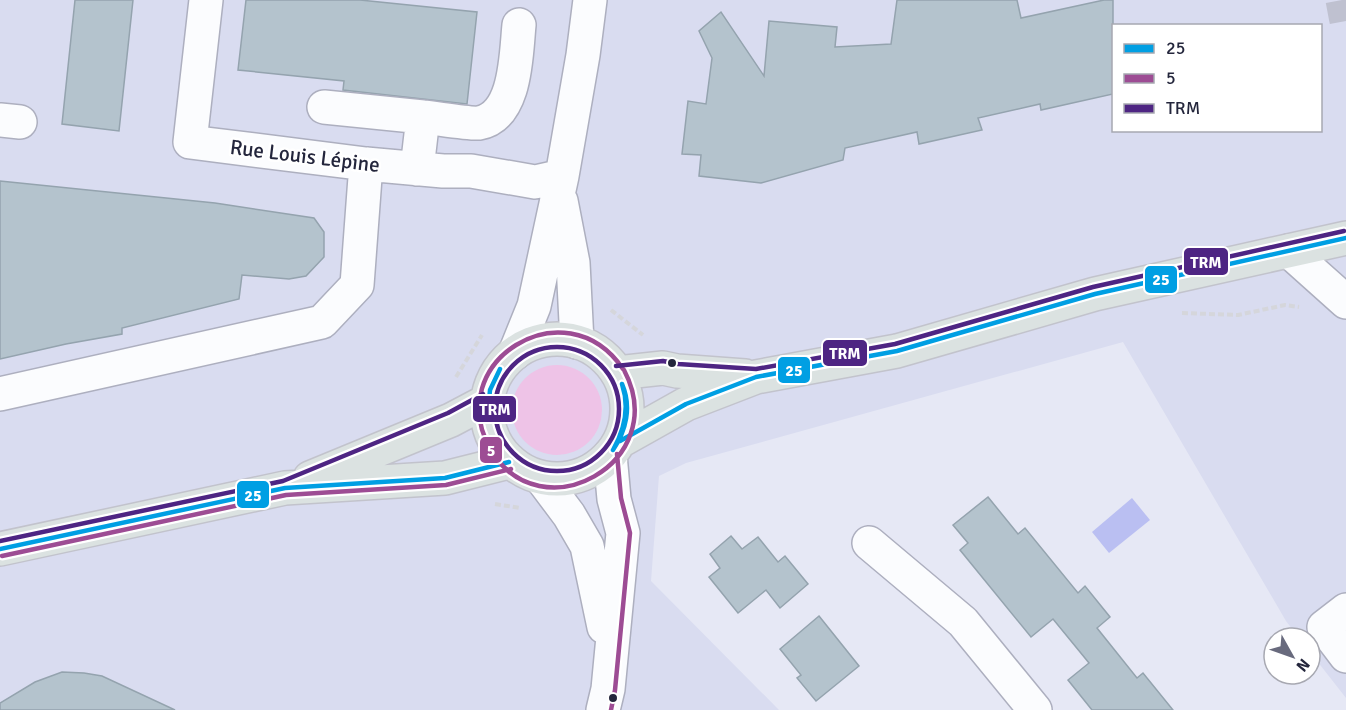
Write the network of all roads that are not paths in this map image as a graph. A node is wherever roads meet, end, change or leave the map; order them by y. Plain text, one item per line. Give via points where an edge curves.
1 (206, 0) edge
2 (590, 0) edge
3 (519, 25) dead end
4 (324, 107) dead end
5 (423, 117) junction
6 (366, 164) junction
7 (417, 169) junction
8 (560, 182) junction
9 (1346, 238) edge
10 (1289, 251) junction
11 (1346, 302) edge
12 (578, 342) junction
13 (515, 353) junction
14 (617, 373) junction
15 (756, 376) junction
16 (0, 393) edge
17 (487, 401) junction
18 (615, 448) junction
19 (509, 462) junction
20 (542, 479) junction
21 (285, 488) junction
22 (869, 543) dead end
23 (0, 549) edge
24 (1346, 610) edge
25 (1346, 656) edge
26 (611, 661) junction
27 (603, 710) edge
28 (1035, 710) edge

1 - 6 street, Rue Louis Lépine via 190,142
2 - 8 street
3 - 5 street via 512,87 494,116 479,123
4 - 5 street
5 - 7 street
6 - 7 street, Rue Louis Lépine
6 - 16 street via 357,285 322,322
7 - 8 street, Rue Louis Lépine
8 - 12 street via 573,263
8 - 13 street via 534,306
9 - 10 main road
10 - 11 street
10 - 15 main road via 1095,294 897,351
12 - 13 main road via 555,339
12 - 14 main road via 606,359
13 - 17 main road via 491,382
14 - 15 main road via 663,368
14 - 18 main road via 626,395 626,418
15 - 18 main road via 686,404
17 - 19 main road via 488,423 495,444
17 - 21 main road via 452,420
18 - 20 main road via 597,467 579,476
18 - 26 street via 614,499 623,533
19 - 20 main road
19 - 21 main road via 445,478
20 - 26 street via 587,546
21 - 23 main road
22 - 28 street via 963,622
24 - 25 street via 1324,627
26 - 27 street

